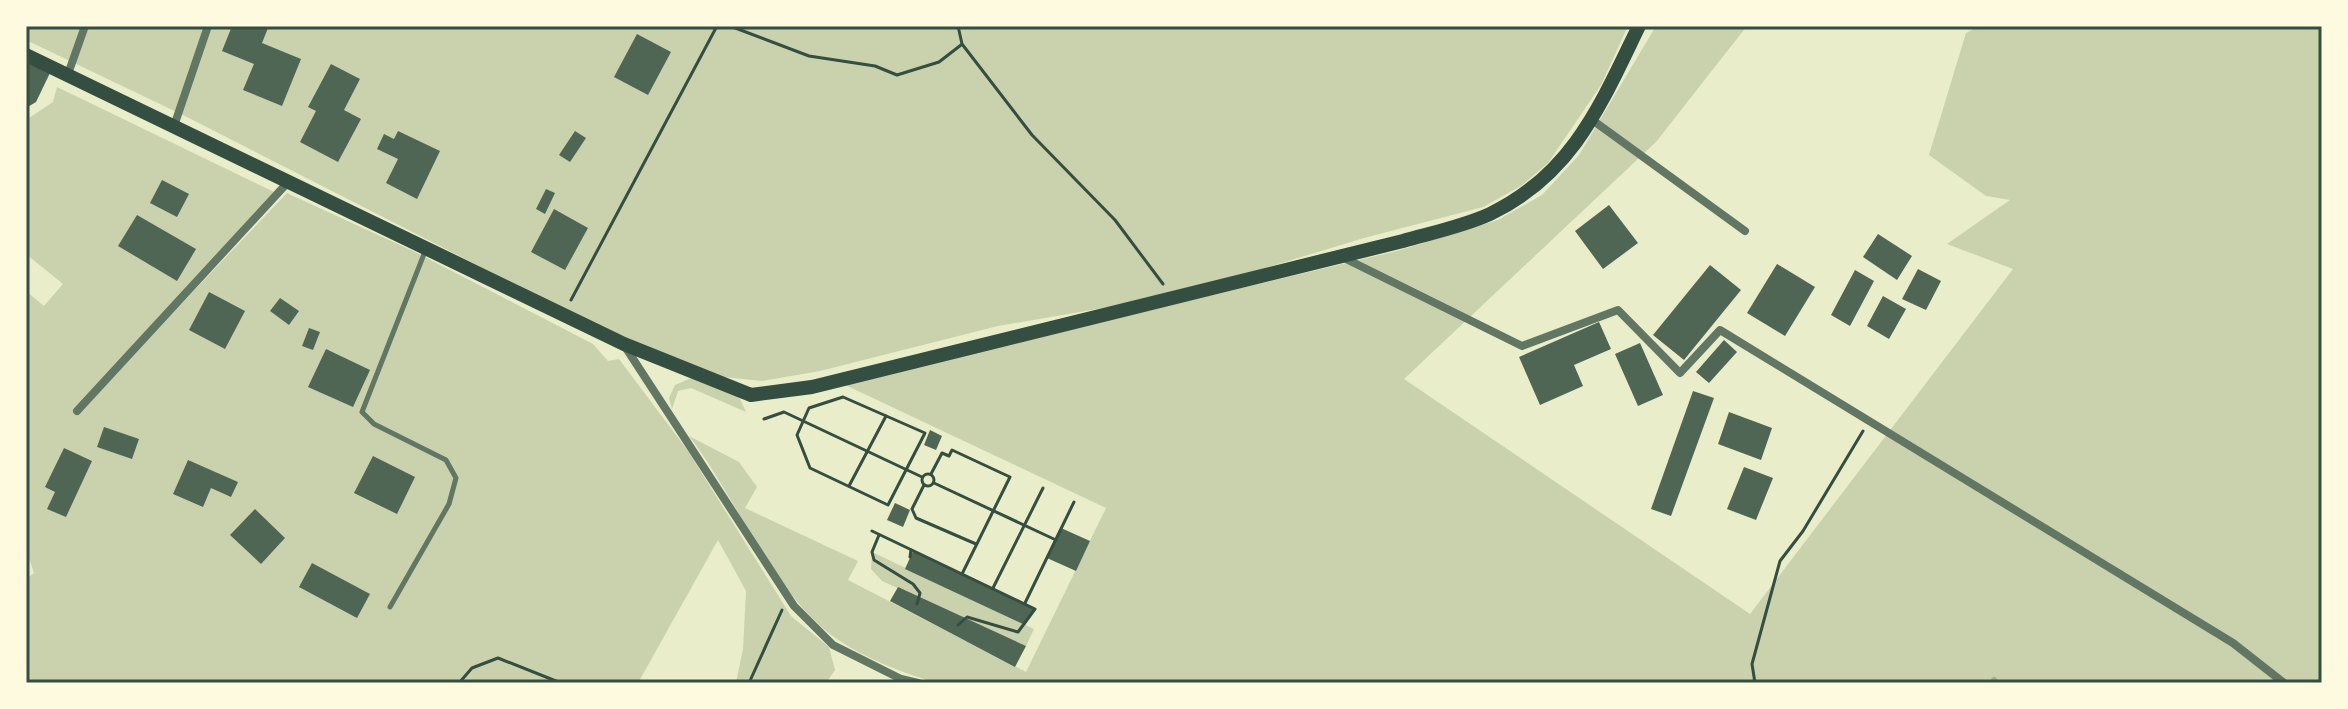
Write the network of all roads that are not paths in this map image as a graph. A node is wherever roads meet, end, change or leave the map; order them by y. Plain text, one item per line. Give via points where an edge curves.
1 (85, 26) edge
2 (208, 26) edge
3 (1639, 26) edge
4 (26, 55) edge
5 (68, 74) junction
6 (1591, 119) junction
7 (174, 126) junction
8 (290, 180) junction
9 (1745, 231) dead end
10 (427, 246) junction
11 (1338, 255) junction
12 (624, 344) junction
13 (77, 411) dead end
14 (390, 607) dead end
15 (918, 683) edge
16 (2284, 683) edge

1 - 5 street
2 - 7 street
3 - 6 main road
4 - 5 main road
5 - 7 main road
6 - 9 street
6 - 11 main road via 1562,163 1538,185 1489,214
7 - 8 main road
8 - 10 main road
8 - 13 street
10 - 12 main road
10 - 14 lane via 362,412 374,424 446,460 456,478 449,504
11 - 12 main road via 812,387 751,395
11 - 16 street via 1522,346 1618,310 1680,373 1718,331 2233,643
12 - 15 street via 788,597 833,645

